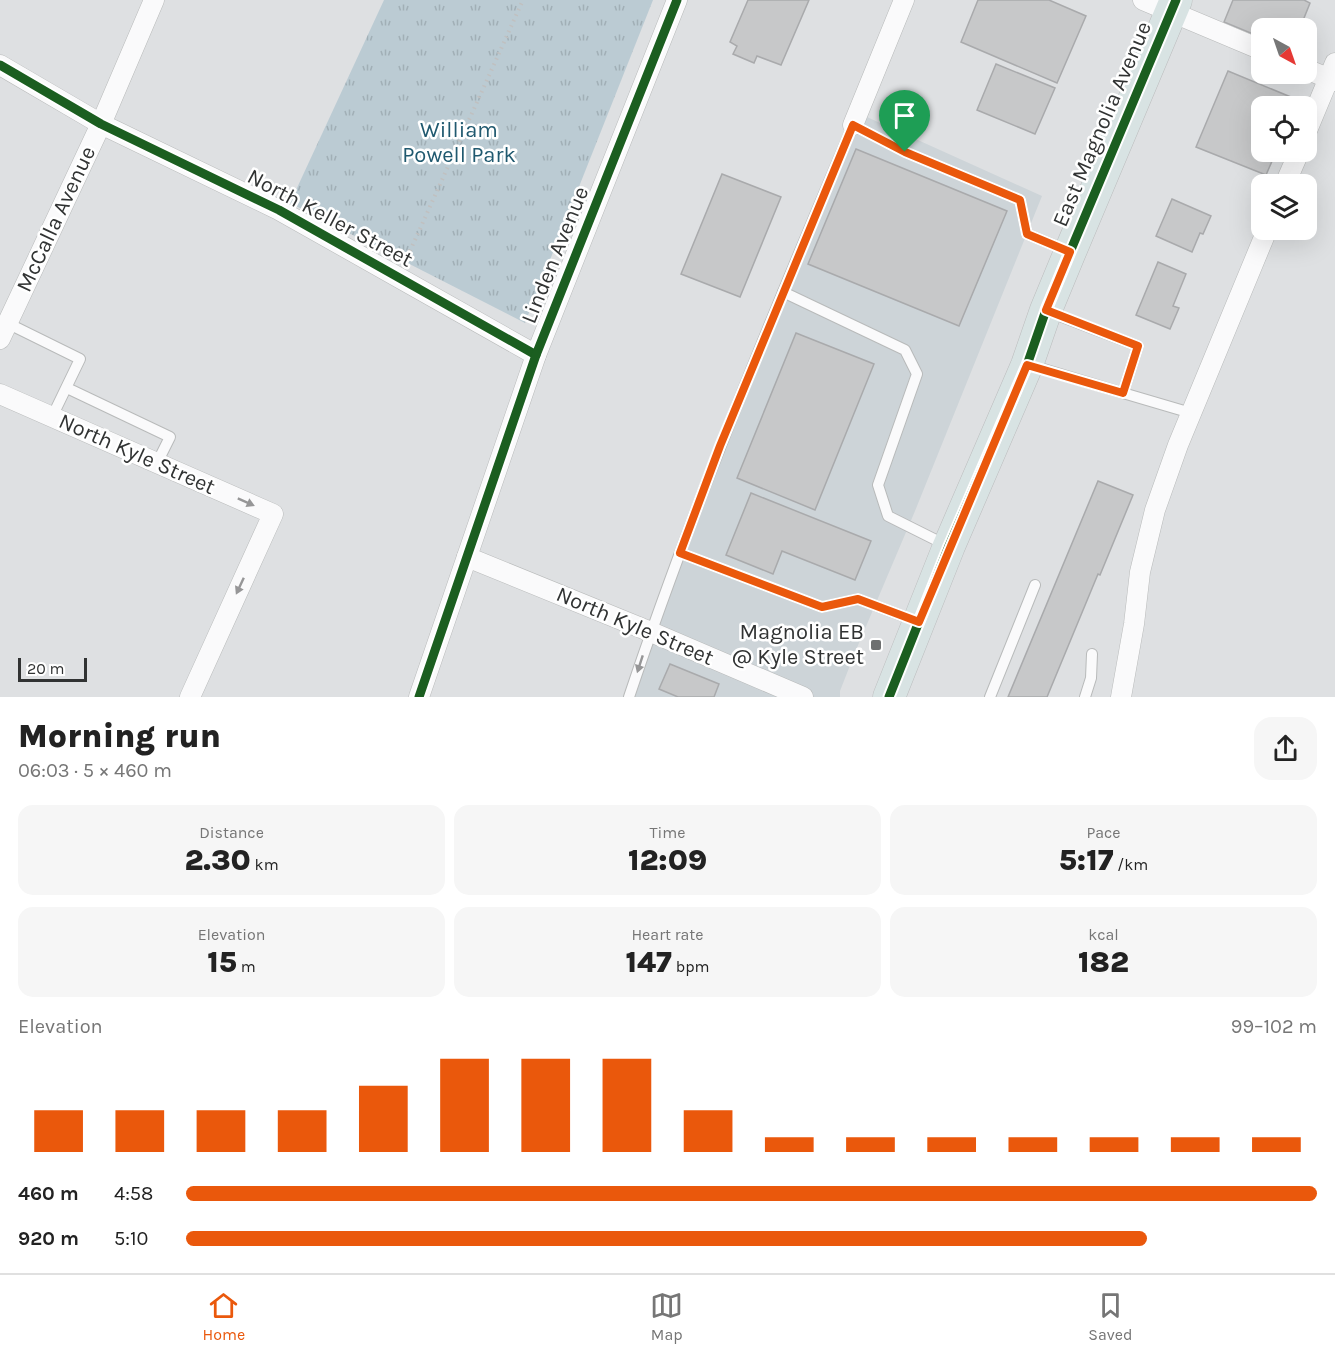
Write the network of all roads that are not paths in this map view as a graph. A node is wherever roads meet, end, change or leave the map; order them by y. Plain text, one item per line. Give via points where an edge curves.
1 (154, 0) edge
2 (677, 0) edge
3 (904, 0) edge
4 (1163, 4) edge
5 (1251, 45) edge
6 (0, 65) edge
7 (1317, 71) edge
8 (1333, 74) edge
9 (1317, 109) edge
10 (101, 124) junction
11 (853, 125) junction
12 (1263, 240) edge
13 (1070, 252) junction
14 (783, 292) junction
15 (1046, 310) junction
16 (4, 331) edge
17 (536, 355) junction
18 (1027, 365) junction
19 (67, 388) junction
20 (1123, 393) junction
21 (0, 394) edge
22 (1191, 412) junction
23 (52, 417) junction
24 (157, 463) junction
25 (949, 546) junction
26 (680, 553) junction
27 (467, 557) junction
28 (1035, 585) dead end
29 (919, 622) junction
30 (651, 632) junction
31 (1092, 654) dead end
32 (190, 697) edge
33 (419, 697) edge
34 (629, 697) edge
35 (803, 697) edge
36 (889, 697) edge
37 (990, 697) edge
38 (1085, 697) edge
39 (1120, 697) edge

1 - 10 street, McCalla Avenue
2 - 17 street, Linden Avenue
3 - 11 street
4 - 5 street
4 - 13 main road, East Magnolia Avenue
6 - 10 street, North Keller Street
7 - 8 street
8 - 9 street
10 - 16 street, McCalla Avenue
10 - 17 street, North Keller Street via 279,210
11 - 13 lane via 905,152 1020,200 1027,234
11 - 14 lane
12 - 22 street
13 - 15 main road, East Magnolia Avenue
14 - 25 lane via 905,350 918,374 878,485 888,516
14 - 26 lane
15 - 18 main road, East Magnolia Avenue
15 - 20 lane via 1138,346
16 - 19 lane via 80,359
17 - 27 street, Linden Avenue
18 - 20 lane
18 - 25 main road, East Magnolia Avenue
19 - 23 lane
19 - 24 lane via 170,437
20 - 22 lane
21 - 23 street, North Kyle Street
22 - 39 street via 1155,510 1140,572
23 - 24 street, North Kyle Street
24 -> 32 street, North Kyle Street via 273,514
25 - 29 main road, East Magnolia Avenue
26 - 29 lane via 822,607 858,599
26 - 30 lane
27 - 30 street, North Kyle Street
27 - 33 street, Linden Avenue
28 - 37 lane
29 - 36 main road, East Magnolia Avenue
30 -> 34 lane
30 - 35 street, North Kyle Street
31 - 38 lane

